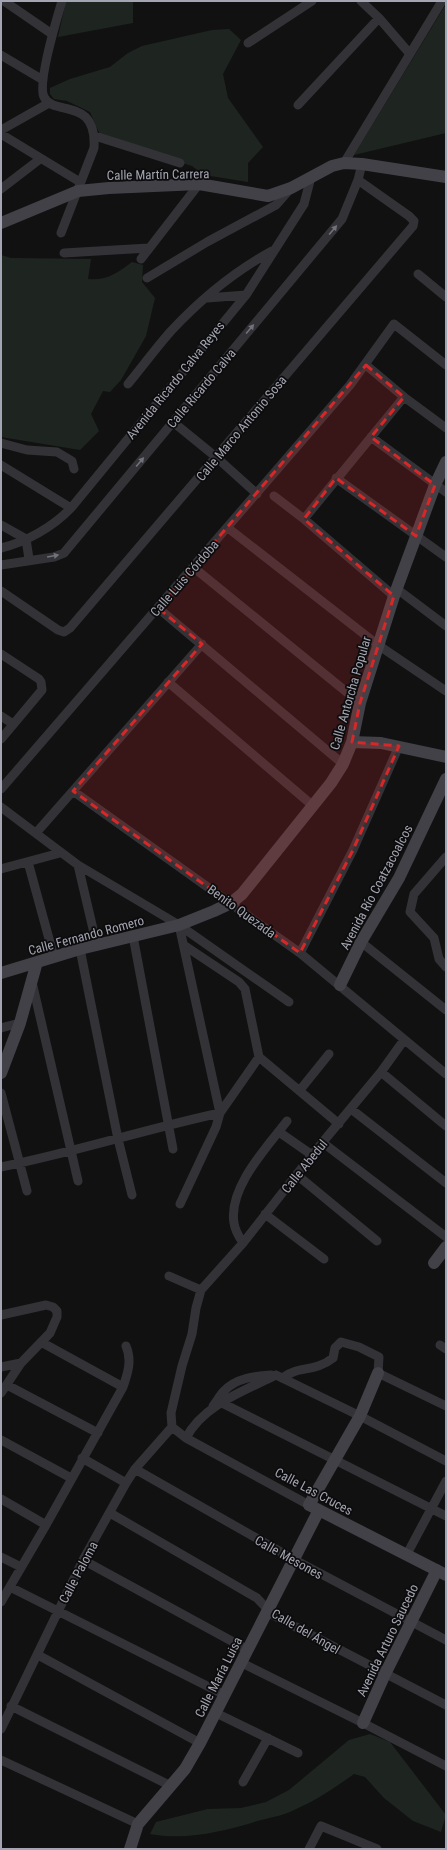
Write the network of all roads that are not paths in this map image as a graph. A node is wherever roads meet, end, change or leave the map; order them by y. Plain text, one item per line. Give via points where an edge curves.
1 (4, 1) edge
2 (62, 1) edge
3 (312, 1) edge
4 (361, 1) edge
5 (442, 1) edge
6 (379, 18) junction
7 (52, 34) junction
8 (248, 43) dead end
9 (410, 54) junction
10 (1, 56) edge
11 (43, 80) junction
12 (50, 103) junction
13 (298, 105) dead end
14 (1, 130) edge
15 (1, 134) edge
16 (95, 136) junction
17 (40, 158) junction
18 (180, 163) dead end
19 (344, 163) junction
20 (362, 164) junction
21 (311, 177) junction
22 (446, 177) edge
23 (358, 180) junction
24 (199, 184) junction
25 (79, 187) junction
26 (1, 188) edge
27 (291, 188) junction
28 (1, 223) edge
29 (61, 233) dead end
30 (149, 248) junction
31 (273, 250) junction
32 (64, 253) dead end
33 (140, 259) dead end
34 (418, 274) dead end
35 (147, 278) dead end
36 (246, 294) junction
37 (446, 296) edge
38 (207, 298) junction
39 (366, 365) junction
40 (446, 365) edge
41 (128, 384) dead end
42 (404, 397) junction
43 (173, 422) junction
44 (446, 428) edge
45 (371, 437) junction
46 (1, 443) edge
47 (216, 457) junction
48 (446, 462) edge
49 (1, 465) edge
50 (74, 469) dead end
51 (336, 478) junction
52 (435, 485) junction
53 (446, 492) edge
54 (257, 494) junction
55 (274, 496) dead end
56 (71, 508) junction
57 (304, 519) junction
58 (1, 525) edge
59 (228, 528) junction
60 (416, 536) junction
61 (26, 539) junction
62 (1, 548) edge
63 (446, 557) edge
64 (29, 559) junction
65 (1, 565) edge
66 (193, 567) junction
67 (1, 591) edge
68 (395, 592) junction
69 (158, 608) junction
70 (446, 626) edge
71 (202, 644) junction
72 (378, 645) junction
73 (1, 654) edge
74 (168, 682) junction
75 (446, 691) edge
76 (360, 703) junction
77 (1, 716) edge
78 (13, 724) junction
79 (1, 739) edge
80 (352, 742) junction
81 (399, 746) junction
82 (446, 757) edge
83 (343, 764) junction
84 (446, 779) edge
85 (1, 789) edge
86 (73, 791) junction
87 (442, 801) edge
88 (312, 805) junction
89 (1, 807) edge
90 (36, 833) junction
91 (60, 853) junction
92 (446, 857) edge
93 (28, 862) junction
94 (78, 865) junction
95 (1, 869) edge
96 (231, 903) junction
97 (179, 925) junction
98 (133, 936) junction
99 (361, 942) junction
100 (97, 946) junction
101 (184, 946) junction
102 (80, 949) junction
103 (300, 953) junction
104 (54, 957) junction
105 (37, 962) junction
106 (446, 967) edge
107 (1, 972) edge
108 (32, 982) junction
109 (340, 985) junction
110 (289, 1002) dead end
111 (446, 1010) edge
112 (20, 1023) junction
113 (1, 1028) edge
114 (404, 1040) junction
115 (329, 1054) dead end
116 (259, 1057) junction
117 (381, 1072) junction
118 (1, 1073) edge
119 (446, 1074) edge
120 (300, 1090) junction
121 (1, 1093) edge
122 (351, 1109) junction
123 (220, 1113) junction
124 (287, 1121) dead end
125 (339, 1124) junction
126 (168, 1125) junction
127 (446, 1126) edge
128 (279, 1132) junction
129 (118, 1139) junction
130 (322, 1142) junction
131 (173, 1148) dead end
132 (70, 1151) junction
133 (312, 1155) junction
134 (20, 1163) junction
135 (1, 1167) edge
136 (296, 1175) junction
137 (78, 1181) dead end
138 (446, 1183) edge
139 (26, 1191) dead end
140 (132, 1195) dead end
141 (180, 1204) dead end
142 (265, 1214) junction
143 (446, 1236) edge
144 (377, 1241) dead end
145 (244, 1243) junction
146 (446, 1247) edge
147 (324, 1259) dead end
148 (434, 1263) dead end
149 (169, 1276) dead end
150 (201, 1290) junction
151 (1, 1315) edge
152 (41, 1342) junction
153 (126, 1346) dead end
154 (20, 1363) junction
155 (1, 1367) edge
156 (378, 1373) junction
157 (279, 1376) junction
158 (7, 1385) junction
159 (123, 1386) junction
160 (1, 1393) edge
161 (222, 1403) junction
162 (446, 1406) edge
163 (212, 1408) junction
164 (360, 1416) junction
165 (172, 1427) junction
166 (98, 1433) junction
167 (186, 1438) junction
168 (1, 1440) edge
169 (82, 1458) junction
170 (335, 1459) junction
171 (446, 1461) edge
172 (135, 1469) junction
173 (71, 1478) junction
174 (446, 1481) edge
175 (126, 1483) junction
176 (1, 1499) edge
177 (314, 1508) junction
178 (431, 1509) junction
179 (110, 1513) junction
180 (446, 1516) edge
181 (46, 1525) junction
182 (407, 1554) junction
183 (1, 1556) edge
184 (293, 1559) junction
185 (83, 1560) junction
186 (20, 1567) junction
187 (442, 1573) edge
188 (10, 1587) junction
189 (1, 1602) edge
190 (58, 1610) junction
191 (268, 1610) junction
192 (411, 1622) junction
193 (446, 1640) edge
194 (248, 1650) junction
195 (38, 1655) junction
196 (242, 1663) junction
197 (385, 1674) junction
198 (225, 1695) junction
199 (446, 1705) edge
200 (11, 1706) junction
201 (216, 1713) junction
202 (363, 1722) junction
203 (1, 1729) edge
204 (268, 1738) junction
205 (200, 1744) junction
206 (298, 1753) dead end
207 (1, 1760) edge
208 (446, 1766) edge
209 (242, 1782) dead end
210 (171, 1786) junction
211 (138, 1824) junction
212 (130, 1849) edge
213 (309, 1849) edge
214 (377, 1849) edge

1 - 7 street
2 - 7 street
3 - 8 street
4 - 6 street
5 - 9 street
6 - 9 street
6 - 13 street
7 - 11 street
9 - 19 street
10 - 11 street
11 - 12 street via 42,93
12 - 14 street
12 - 16 street via 80,112 88,120
15 - 17 street
16 - 18 street
16 - 25 street via 94,148
17 - 25 street
17 - 26 street
19 - 20 street, Calle Martín Carrera
19 - 21 street, Calle Martín Carrera
20 - 22 street, Calle Martín Carrera
20 - 23 street, Calle Ricardo Calva
21 - 27 street, Calle Martín Carrera
21 - 31 street, Avenida Ricardo Calva Reyes via 304,204
43 -> 23 street, Calle Ricardo Calva via 342,219
23 - 47 street, Calle Marco Antonio Sosa via 414,221 413,226
24 - 25 street, Calle Martín Carrera
24 - 27 street, Calle Martín Carrera via 268,196
24 - 30 street
25 - 28 street, Calle Martín Carrera
25 - 29 street
27 - 35 street via 276,205
30 - 32 street
30 - 33 street
31 - 36 street, Avenida Ricardo Calva Reyes
31 - 38 street via 248,264
34 - 37 street
36 - 38 street
36 - 56 street, Avenida Ricardo Calva Reyes
38 - 41 street via 171,331
39 - 40 street, Calle Luis Córdoba via 394,324
39 - 42 street
39 - 54 street, Calle Luis Córdoba
42 - 44 street
42 - 45 street
43 - 47 street
64 -> 43 street, Calle Ricardo Calva via 54,557 64,553
45 - 51 street
45 - 52 street
46 - 50 street via 27,450 57,452 72,462
47 - 54 street
47 - 67 street, Calle Marco Antonio Sosa via 64,632
48 - 52 street, Calle Antorcha Popular
49 - 56 street
51 - 57 street
51 - 60 street
52 - 53 street
52 - 60 street, Calle Antorcha Popular
54 - 59 street, Calle Luis Córdoba
55 - 57 street
56 - 61 street, Avenida Ricardo Calva Reyes via 59,520
57 - 68 street
58 - 61 street
59 - 66 street, Calle Luis Córdoba
59 - 72 street
60 - 63 street
60 - 68 street, Calle Antorcha Popular
61 - 62 street, Avenida Ricardo Calva Reyes
61 - 64 street
64 - 65 street, Calle Ricardo Calva
66 - 69 street, Calle Luis Córdoba
66 - 76 street
68 - 70 street
68 - 72 street, Calle Antorcha Popular
69 - 71 street
69 - 85 street, Calle Luis Córdoba
71 - 74 street
71 - 83 street
72 - 75 street
72 - 76 street, Calle Antorcha Popular
73 - 78 street via 41,682 42,690
74 - 86 street
74 - 88 street
76 - 80 street, Calle Antorcha Popular
77 - 78 street
78 - 79 street
80 - 81 street
80 - 83 street, Calle Antorcha Popular
81 - 82 street
81 - 103 street via 353,850
83 - 88 street, Calle Antorcha Popular
84 - 87 street, Avenida Río Coatzacoalcos
86 - 90 street
86 - 96 street, Benito Quezada
87 - 99 street, Avenida Río Coatzacoalcos
88 - 96 street, Calle Antorcha Popular via 242,894
89 - 90 street
90 - 91 street
91 - 93 street
91 - 94 street
92 - 106 street via 414,894 410,912 434,938 439,960
93 - 95 street
93 - 104 street
94 - 97 street
94 - 100 street
96 - 97 street, Calle Fernando Romero
96 - 103 street, Benito Quezada
97 - 98 street, Calle Fernando Romero
97 - 101 street
97 - 110 street
98 - 100 street, Calle Fernando Romero
98 - 126 street
99 - 109 street, Avenida Río Coatzacoalcos
99 - 111 street
100 - 102 street, Calle Fernando Romero
101 - 116 street via 239,982 245,989
101 - 123 street
102 - 104 street, Calle Fernando Romero
102 - 129 street
103 - 109 street, Benito Quezada
104 - 105 street, Calle Fernando Romero
105 - 107 street, Calle Fernando Romero
105 - 108 street
108 - 112 street
108 - 132 street
109 - 114 street, Benito Quezada
112 - 113 street
112 - 118 street
114 - 117 street, Calle Abedul
114 - 119 street, Benito Quezada
115 - 120 street
116 - 120 street
116 - 123 street
117 - 122 street, Calle Abedul
117 - 127 street
120 - 125 street
121 - 134 street
122 - 125 street, Calle Abedul
122 - 138 street
123 - 126 street
123 - 141 street
124 - 128 street
125 - 130 street, Calle Abedul
126 - 129 street
126 - 131 street
128 - 133 street
128 - 145 street via 243,1182 235,1200 234,1224
129 - 132 street
129 - 140 street
130 - 133 street, Calle Abedul
130 - 143 street
132 - 134 street
132 - 137 street
133 - 136 street, Calle Abedul
134 - 135 street
134 - 139 street
136 - 142 street, Calle Abedul
136 - 144 street
142 - 145 street, Calle Abedul
142 - 147 street
145 - 150 street, Calle Abedul
146 - 148 street
149 - 150 street
150 - 165 street via 172,1413
151 - 152 street via 46,1305 53,1307 57,1311 55,1324
152 - 154 street
152 - 159 street
153 - 159 street via 130,1355 128,1375
154 - 155 street
154 - 158 street
156 - 157 street via 379,1357 341,1342 335,1348 333,1358 325,1364 310,1370
156 - 162 street
156 - 164 street, Calle María Luisa
157 - 161 street
157 - 163 street via 253,1377 238,1382 224,1390
157 - 164 street
158 - 160 street
158 - 166 street
159 - 166 street
161 - 163 street
161 - 170 street
163 - 167 street via 191,1428
164 - 170 street, Calle María Luisa
164 - 171 street
165 - 167 street, Calle Las Cruces
165 - 172 street, Calle Paloma
166 - 169 street
167 - 177 street, Calle Las Cruces
168 - 173 street
169 - 173 street
169 - 175 street
170 - 177 street, Calle María Luisa
170 - 178 street
172 - 175 street, Calle Paloma
172 - 184 street, Calle Mesones
173 - 181 street
174 - 178 street
175 - 179 street, Calle Paloma
176 - 181 street
177 - 182 street, Calle Las Cruces
177 - 184 street, Calle María Luisa
178 - 180 street
178 - 182 street
179 - 185 street, Calle Paloma
179 - 191 street, Calle del Ángel via 257,1598
181 - 186 street
182 - 187 street, Calle Las Cruces
183 - 186 street
184 - 191 street, Calle María Luisa
184 - 192 street, Calle Mesones
185 - 190 street, Calle Paloma
185 - 194 street
186 - 188 street
187 - 192 street, Avenida Arturo Saucedo
188 - 189 street
188 - 190 street
190 - 195 street, Calle Paloma
190 - 198 street
191 - 194 street, Calle María Luisa
191 - 197 street, Calle del Ángel
192 - 193 street, Calle Mesones
192 - 197 street, Avenida Arturo Saucedo
194 - 196 street, Calle María Luisa
195 - 200 street, Calle Paloma
195 - 205 street
196 - 198 street, Calle María Luisa
196 - 202 street
197 - 199 street, Calle del Ángel
197 - 202 street, Avenida Arturo Saucedo
198 - 201 street, Calle María Luisa
200 - 203 street, Calle Paloma
200 - 210 street
201 - 204 street
201 - 205 street, Calle María Luisa
202 - 208 street
204 - 206 street
204 - 209 street
205 - 210 street, Calle María Luisa
207 - 211 street
210 - 211 street, Calle María Luisa
211 - 212 street, Calle María Luisa
213 - 214 street via 321,1826

